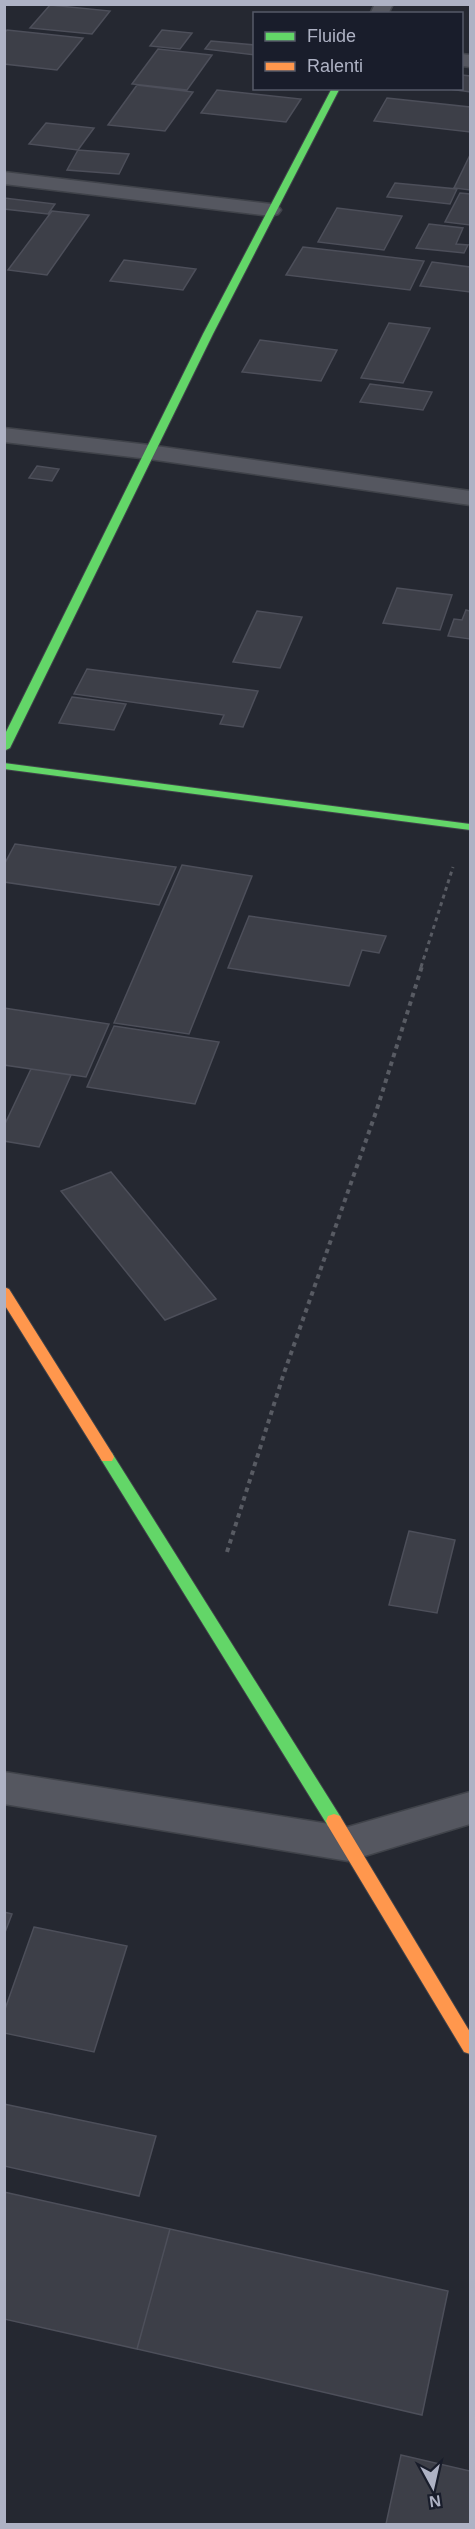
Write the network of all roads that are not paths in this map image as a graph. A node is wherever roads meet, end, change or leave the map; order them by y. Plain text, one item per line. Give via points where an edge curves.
1 (335, 90) edge
2 (4, 178) edge
3 (271, 210) junction
4 (4, 435) edge
5 (149, 452) junction
6 (471, 498) edge
7 (4, 748) edge
8 (4, 766) edge
9 (468, 826) edge
10 (4, 1292) edge
11 (4, 1788) edge
12 (471, 1808) edge
13 (348, 1844) junction
14 (471, 2047) edge

1 - 3 street
2 - 3 street
3 - 5 street
4 - 5 street
5 - 6 street
5 - 7 street
8 - 9 street
10 - 13 street
11 - 13 street
12 - 13 street
13 - 14 street

